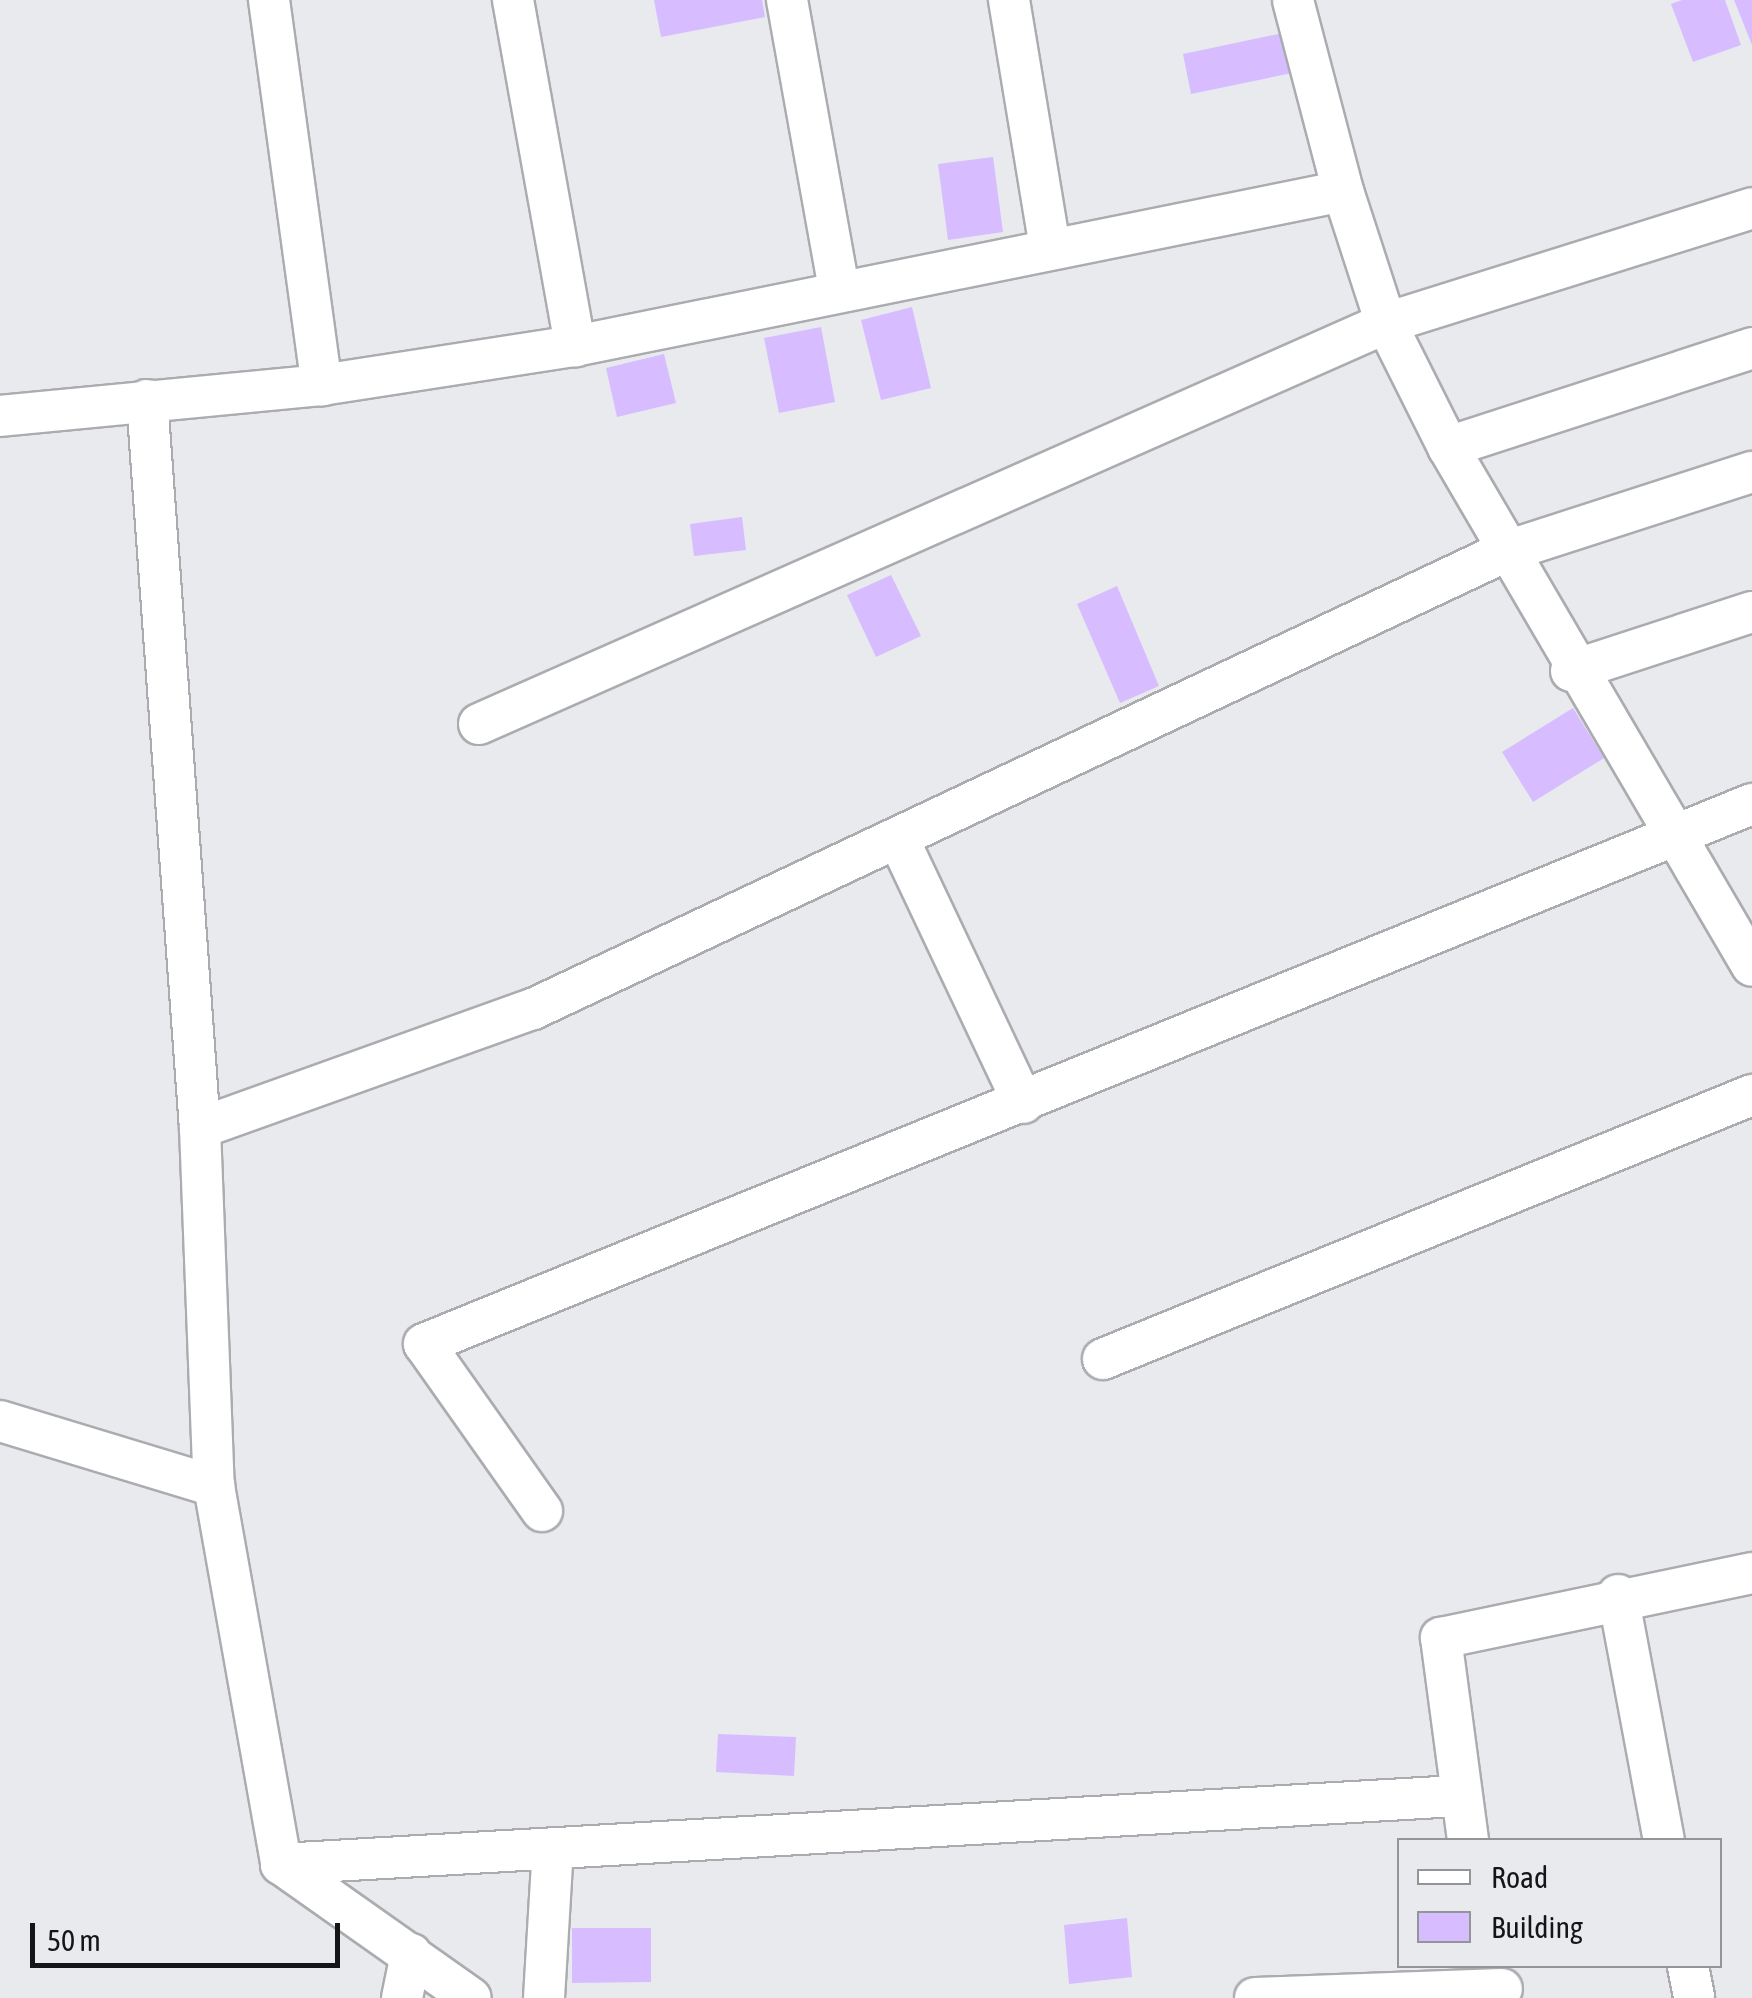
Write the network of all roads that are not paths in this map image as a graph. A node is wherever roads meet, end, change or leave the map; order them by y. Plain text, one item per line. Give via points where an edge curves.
1 (269, 0) edge
2 (513, 0) edge
3 (787, 0) edge
4 (1009, 0) edge
5 (1294, 0) edge
6 (1344, 191) junction
7 (1752, 208) edge
8 (1050, 248) junction
9 (839, 289) junction
10 (1386, 322) junction
11 (575, 346) junction
12 (1752, 348) edge
13 (322, 385) junction
14 (147, 400) junction
15 (0, 416) edge
16 (1448, 448) junction
17 (1752, 472) edge
18 (1504, 552) junction
19 (1752, 612) edge
20 (1571, 671) junction
21 (479, 724) dead end
22 (1752, 804) edge
23 (1673, 835) junction
24 (898, 838) junction
25 (1752, 966) edge
26 (1752, 1095) edge
27 (1023, 1103) junction
28 (200, 1128) junction
29 (1103, 1359) dead end
30 (0, 1421) edge
31 (214, 1486) junction
32 (542, 1511) dead end
33 (1752, 1573) edge
34 (1618, 1595) junction
35 (1458, 1796) junction
36 (1468, 1838) edge
37 (1664, 1838) edge
38 (553, 1848) junction
39 (282, 1864) junction
40 (411, 1954) junction
41 (1688, 1968) edge
42 (1501, 1984) edge
43 (402, 1998) edge
44 (471, 1998) edge
45 (544, 1998) edge
46 (1255, 1998) edge
47 (1694, 1998) edge

1 - 13 street
2 - 11 street
3 - 9 street
4 - 8 street
5 - 6 street
6 - 8 street
6 - 10 street
7 - 10 street
8 - 9 street
9 - 11 street
10 - 16 street
10 - 21 street
11 - 13 street
12 - 16 street
13 - 14 street
14 - 15 street
14 - 28 street
16 - 18 street
17 - 18 street
18 - 20 street
18 - 24 street
19 - 20 street
20 - 23 street
22 - 23 street
23 - 25 street
23 - 27 street
24 - 27 street
24 - 28 street via 533,1010
26 - 29 street
27 - 32 street via 424,1344
28 - 31 street
30 - 31 street
31 - 39 street
33 - 34 street
34 - 35 street via 1441,1638
34 - 37 street
35 - 36 street
35 - 38 street
38 - 39 street
38 - 45 street
39 - 40 street
40 - 43 street
40 - 44 street
41 - 47 street
42 - 46 street

